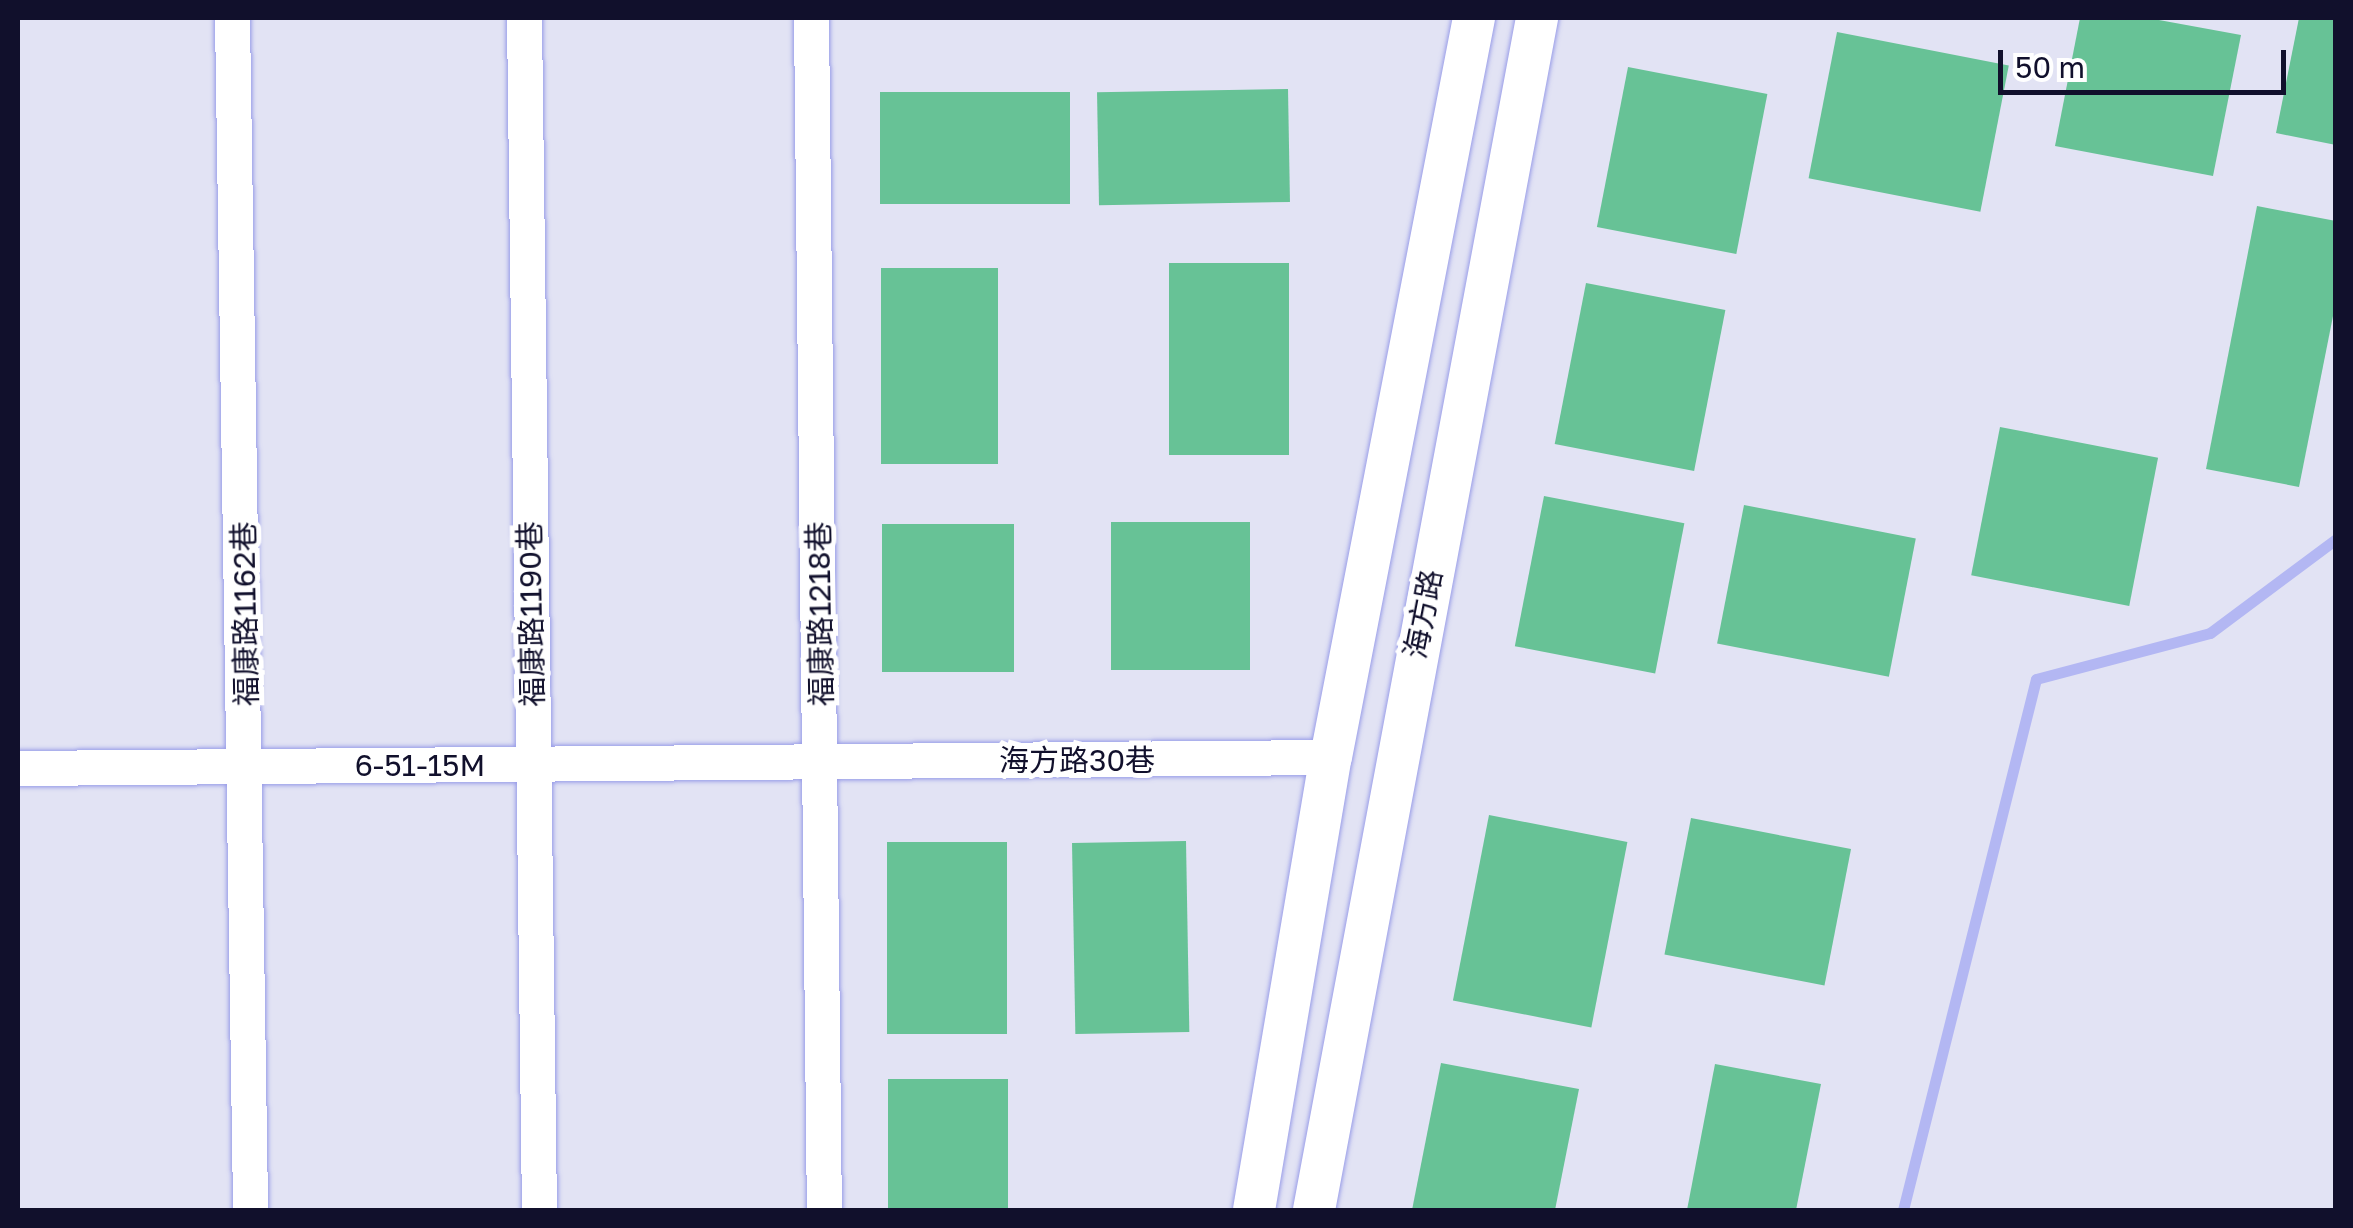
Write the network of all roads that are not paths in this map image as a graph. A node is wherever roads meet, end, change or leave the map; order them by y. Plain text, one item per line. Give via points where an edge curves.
1 (232, 18) edge
2 (524, 18) edge
3 (811, 18) edge
4 (1474, 18) edge
5 (1537, 18) edge
6 (1331, 758) junction
7 (822, 762) junction
8 (532, 764) junction
9 (248, 766) junction
10 (18, 768) edge
11 (250, 1210) edge
12 (539, 1210) edge
13 (824, 1210) edge
14 (1254, 1210) edge
15 (1314, 1210) edge

1 - 9 street, 福康路1162巷
2 - 8 street, 福康路1190巷
3 - 7 street, 福康路1218巷
4 - 6 street
5 - 15 street, 海方路
6 - 7 street, 海方路30巷
6 - 14 street
7 - 8 street, 6-51-15M
7 - 13 street, 福康路1218巷
8 - 9 street, 6-51-15M
8 - 12 street, 福康路1190巷
9 - 10 street, 6-51-15M
9 - 11 street, 福康路1162巷

